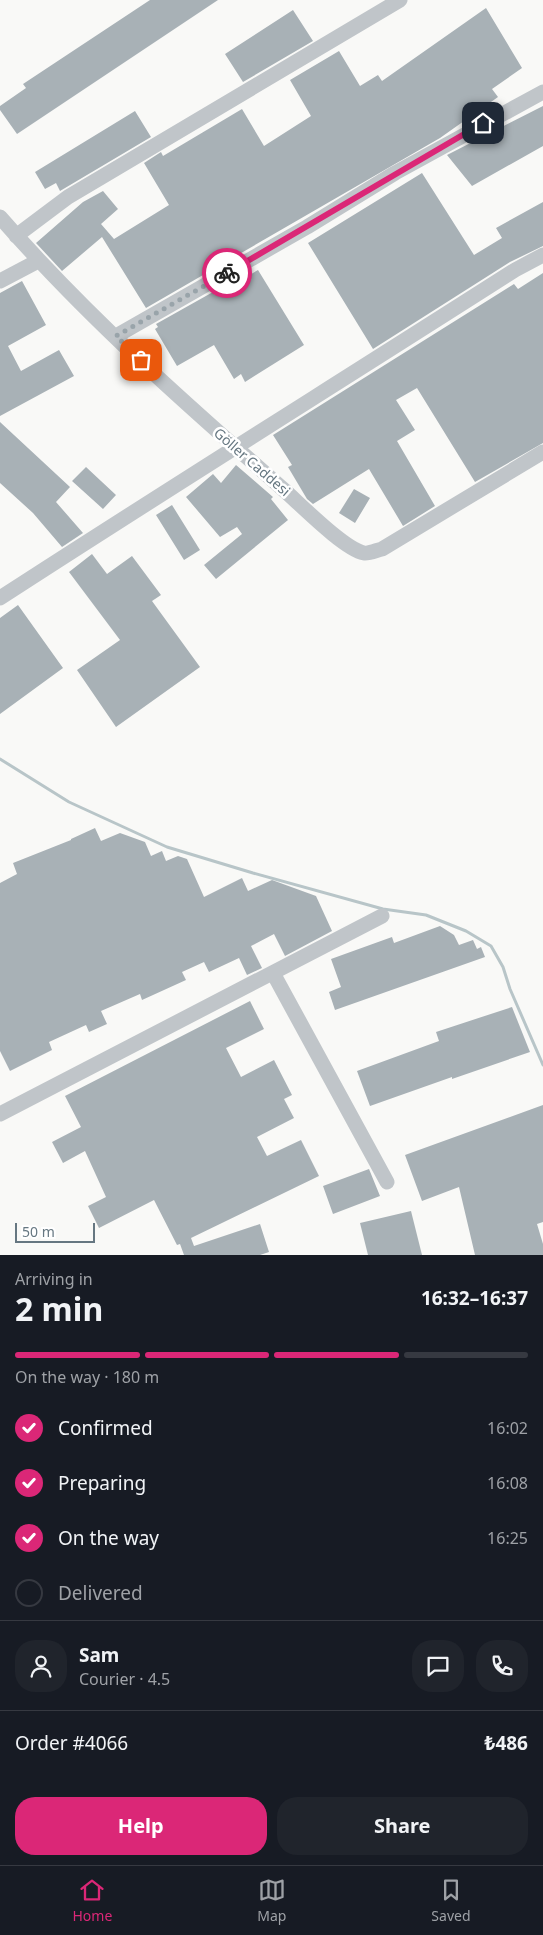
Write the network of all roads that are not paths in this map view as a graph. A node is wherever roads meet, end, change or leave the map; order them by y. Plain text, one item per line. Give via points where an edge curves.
1 (400, 0) edge
2 (543, 92) edge
3 (0, 217) edge
4 (16, 236) junction
5 (543, 255) edge
6 (38, 261) junction
7 (0, 281) edge
8 (116, 336) junction
9 (236, 447) junction
10 (543, 452) edge
11 (0, 598) edge
12 (382, 916) dead end
13 (274, 972) junction
14 (0, 1114) edge
15 (387, 1182) dead end

1 - 4 street via 68,197
2 - 8 street via 395,172 307,227
3 - 4 street, Göller Caddesi
4 - 6 street, Göller Caddesi
5 - 9 street via 514,270
6 - 7 street
6 - 8 street, Göller Caddesi
8 - 9 street, Göller Caddesi
9 - 10 street, Göller Caddesi via 326,528 364,553 382,549
9 - 11 street
12 - 13 street
13 - 14 street
13 - 15 street

